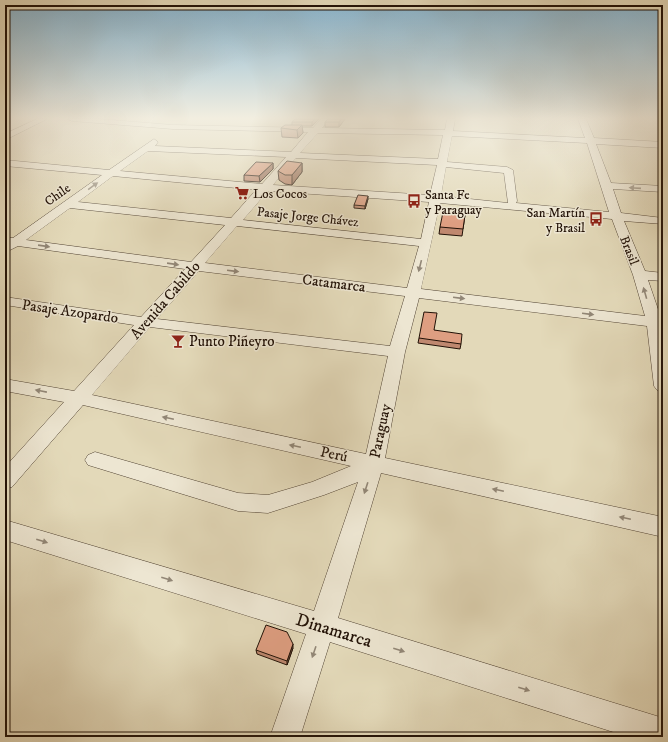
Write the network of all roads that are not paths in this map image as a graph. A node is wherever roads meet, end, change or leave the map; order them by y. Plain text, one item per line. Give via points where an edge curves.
1 (137, 154) edge
2 (263, 154) edge
3 (444, 154) edge
4 (595, 154) edge
5 (292, 155) junction
6 (5, 163) edge
7 (442, 163) junction
8 (111, 173) junction
9 (607, 186) junction
10 (264, 187) junction
11 (663, 190) edge
12 (436, 199) junction
13 (512, 201) dead end
14 (68, 204) junction
15 (616, 216) junction
16 (663, 221) edge
17 (233, 222) junction
18 (426, 243) junction
19 (8, 245) edge
20 (194, 266) junction
21 (640, 275) junction
22 (663, 277) edge
23 (413, 292) junction
24 (5, 301) edge
25 (145, 322) junction
26 (658, 322) edge
27 (397, 352) junction
28 (5, 385) edge
29 (663, 386) edge
30 (77, 398) junction
31 (95, 460) dead end
32 (374, 463) junction
33 (5, 481) edge
34 (663, 526) edge
35 (5, 530) edge
36 (322, 626) junction
37 (663, 733) edge
38 (285, 737) edge

1 - 8 street, Chile
2 - 5 street
3 - 7 street, Paraguay
4 - 9 street, Brasil
5 - 7 street
5 - 10 street, Avenida Cabildo
6 - 8 street
7 - 12 street, Paraguay
7 - 13 street via 507,170 510,172
8 - 10 street
14 -> 8 street, Chile
11 -> 9 street
9 - 15 street, Brasil
10 - 12 street
10 - 17 street, Avenida Cabildo
12 - 15 street
12 - 18 street, Paraguay
14 - 17 street, Pasaje Jorge Chávez
14 - 19 street, Chile
15 - 16 street
15 - 21 street, Brasil
17 - 18 street, Pasaje Jorge Chávez
17 - 20 street, Avenida Cabildo
18 -> 23 street, Paraguay
19 -> 20 street, Catamarca
20 -> 23 street, Catamarca
20 - 25 street, Avenida Cabildo
21 - 22 street
26 -> 21 street, Brasil
23 -> 26 street, Catamarca
23 - 27 street, Paraguay
24 - 25 street, Pasaje Azopardo
25 - 27 street, Pasaje Azopardo
25 - 30 street, Avenida Cabildo
26 - 29 street, Brasil
27 - 32 street, Paraguay
30 -> 28 street, Perú
32 -> 30 street, Perú
30 - 33 street, Avenida Cabildo
31 - 32 street via 238,502 268,504 348,477
34 -> 32 street, Perú
32 -> 36 street, Paraguay
35 -> 36 street, Dinamarca
36 -> 37 street, Dinamarca
36 -> 38 street, Paraguay

